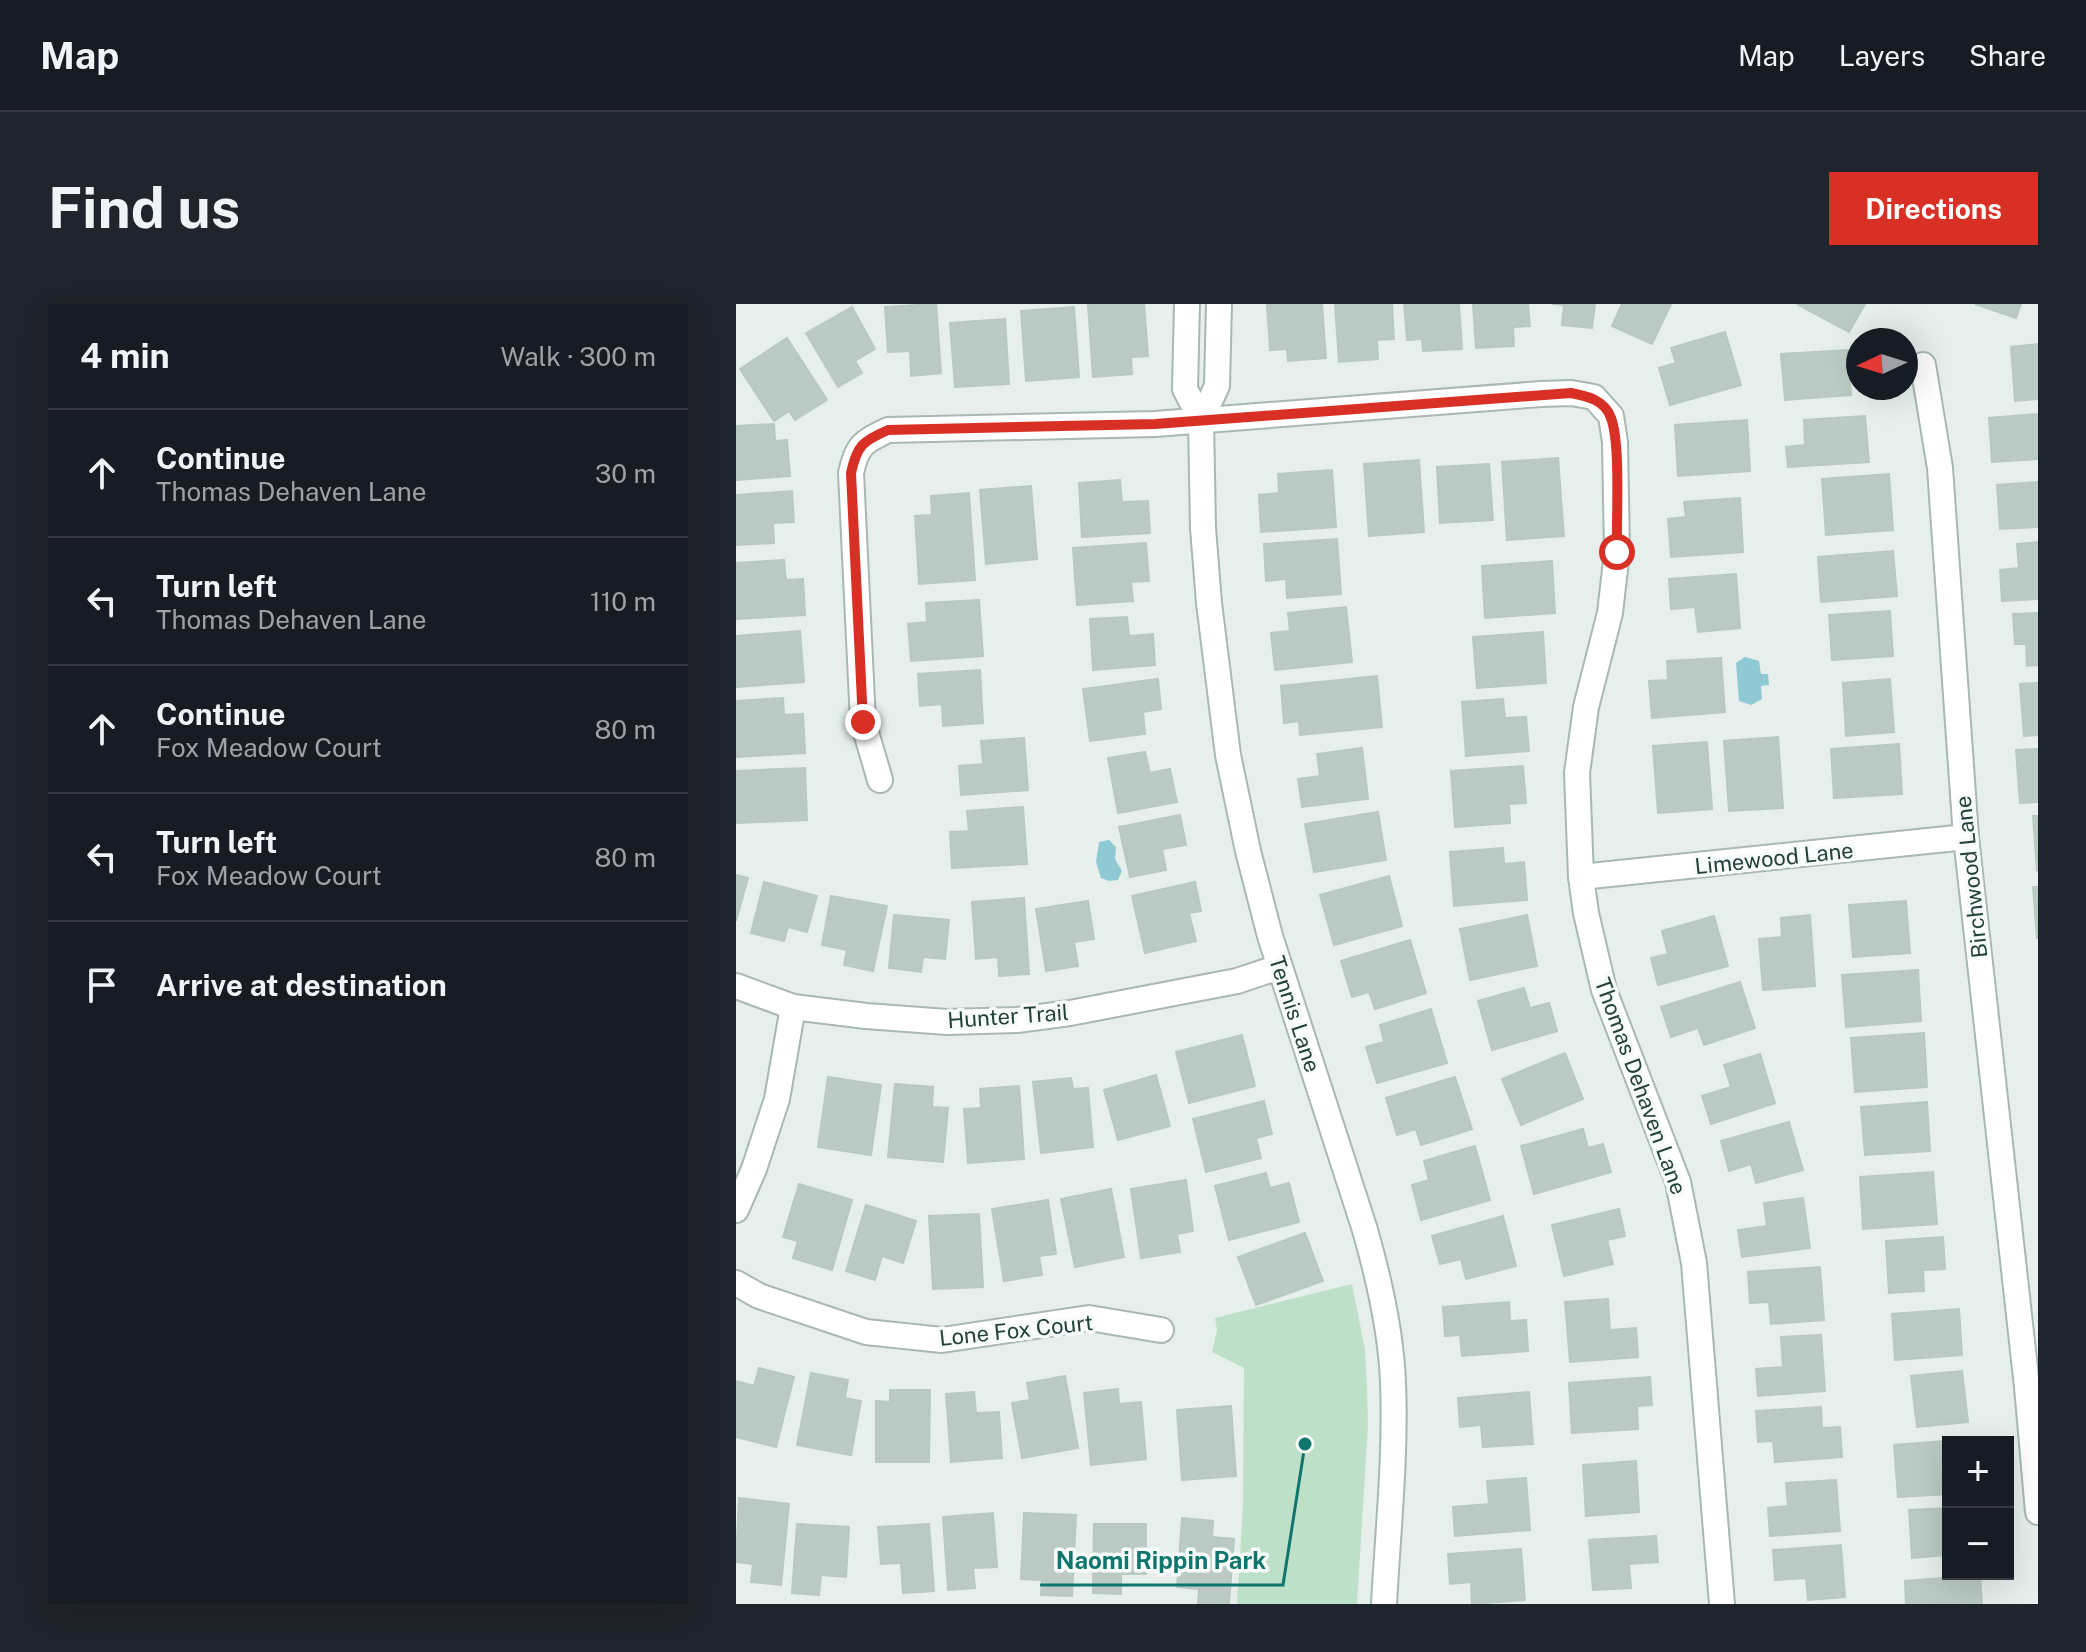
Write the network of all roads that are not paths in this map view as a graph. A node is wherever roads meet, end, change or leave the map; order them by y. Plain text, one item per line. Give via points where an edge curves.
1 (1187, 304) edge
2 (1219, 304) edge
3 (1923, 365) dead end
4 (1201, 420) junction
5 (880, 780) dead end
6 (1966, 837) junction
7 (1581, 877) junction
8 (1279, 967) junction
9 (736, 986) edge
10 (793, 1007) junction
11 (736, 1210) edge
12 (736, 1283) edge
13 (1161, 1330) dead end
14 (2032, 1387) edge
15 (2038, 1512) edge
16 (1384, 1604) edge
17 (1722, 1604) edge

1 - 4 street, Tennis Lane via 1185,389
2 - 4 street, Tennis Lane via 1217,386
3 - 6 street, Birchwood Lane via 1940,468
4 - 5 street, Thomas Dehaven Lane via 888,430 855,453 851,473 863,722
4 - 7 street, Thomas Dehaven Lane via 1571,393 1594,397 1611,416 1617,552 1577,773
4 - 8 street, Tennis Lane via 1203,528 1216,678 1248,851
6 - 7 street, Limewood Lane
6 - 14 street, Birchwood Lane
7 - 17 street, Thomas Dehaven Lane via 1604,990 1678,1182 1694,1263
8 - 10 street, Hunter Trail via 1237,981 1017,1020 947,1022
8 - 16 street, Tennis Lane via 1365,1230 1388,1333 1393,1430
9 - 10 street, Hunter Trail
10 - 11 street via 777,1099
12 - 13 street, Lone Fox Court via 759,1296 866,1332 927,1339 1089,1318
14 - 15 street, Birchwood Lane

